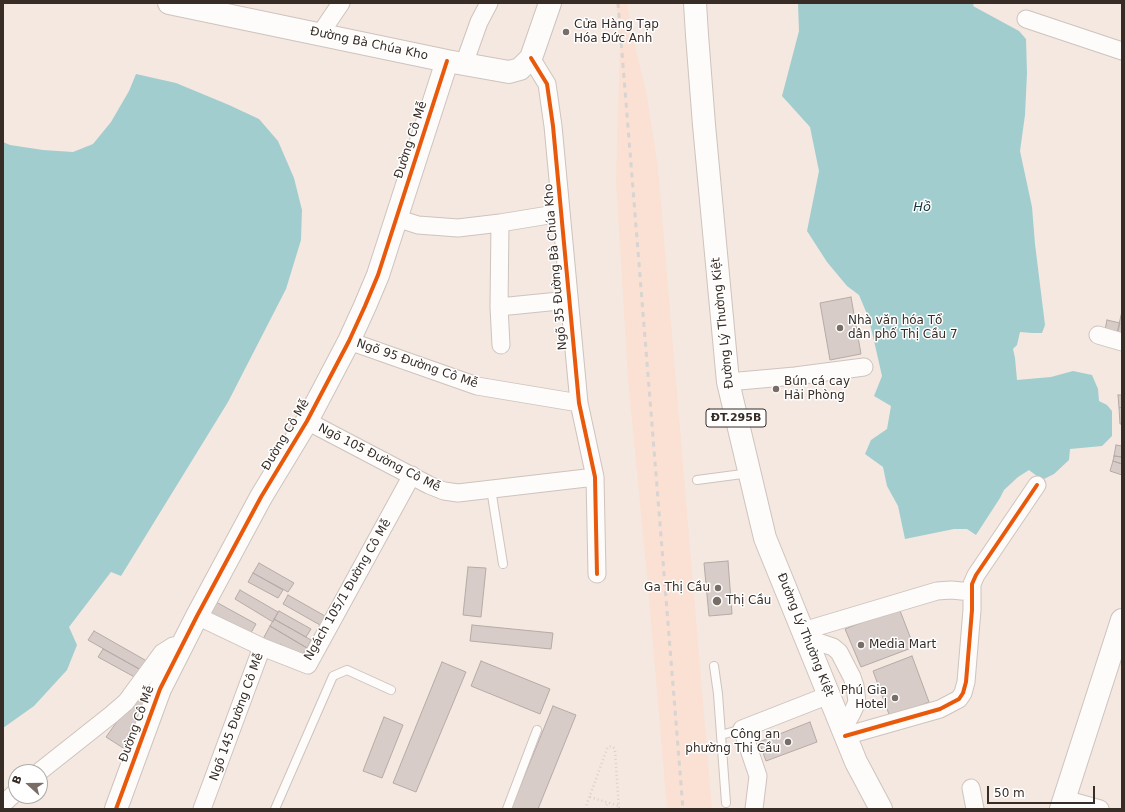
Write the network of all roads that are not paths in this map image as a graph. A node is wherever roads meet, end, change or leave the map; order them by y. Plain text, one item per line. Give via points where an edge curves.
1 (169, 3) edge
2 (341, 3) edge
3 (489, 3) edge
4 (695, 3) edge
5 (545, 5) edge
6 (232, 9) edge
7 (1026, 19) dead end
8 (320, 34) junction
9 (1122, 51) edge
10 (531, 58) junction
11 (455, 62) junction
12 (561, 213) junction
13 (396, 218) junction
14 (500, 223) junction
15 (570, 300) junction
16 (498, 307) junction
17 (1098, 335) dead end
18 (349, 341) junction
19 (1122, 342) edge
20 (501, 344) dead end
21 (864, 367) dead end
22 (728, 382) junction
23 (579, 403) junction
24 (307, 421) junction
25 (750, 474) junction
26 (412, 475) junction
27 (595, 477) junction
28 (697, 480) dead end
29 (1037, 486) dead end
30 (491, 489) junction
31 (503, 564) dead end
32 (597, 574) dead end
33 (972, 592) junction
34 (197, 616) junction
35 (1122, 620) edge
36 (804, 635) junction
37 (183, 645) junction
38 (262, 647) junction
39 (1116, 656) edge
40 (714, 666) dead end
41 (391, 690) dead end
42 (829, 695) junction
43 (742, 729) junction
44 (537, 730) dead end
45 (844, 732) junction
46 (721, 735) junction
47 (48, 765) edge
48 (971, 788) dead end
49 (726, 803) dead end
50 (1062, 804) edge
51 (116, 809) edge
52 (202, 809) edge
53 (275, 809) edge
54 (507, 809) edge
55 (754, 809) edge
56 (880, 809) edge
57 (975, 809) edge
58 (1100, 809) edge

1 - 6 street, Đường Bà Chúa Kho
2 - 8 street
3 - 11 street
4 - 22 street, Đường Lý Thường Kiệt / ĐT.295B
5 - 10 street
6 - 8 street, Đường Bà Chúa Kho
7 - 9 street
8 - 11 street, Đường Bà Chúa Kho
10 - 11 street, Đường Bà Chúa Kho via 520,69 509,72
10 - 12 street, Ngõ 35 Đường Bà Chúa Kho via 547,84
11 - 13 street, Đường Cô Mễ
12 - 14 street
12 - 15 street, Ngõ 35 Đường Bà Chúa Kho
13 - 14 street via 418,224 458,228
13 - 18 street, Đường Cô Mễ via 378,275
14 - 16 street
15 - 16 street
15 - 23 street, Ngõ 35 Đường Bà Chúa Kho
16 - 20 street
17 - 19 street
18 - 23 street, Ngõ 95 Đường Cô Mễ via 477,386
18 - 24 street, Đường Cô Mễ
21 - 22 street
22 - 25 street, Đường Lý Thường Kiệt / ĐT.295B
23 - 27 street, Ngõ 35 Đường Bà Chúa Kho
24 - 26 street, Ngõ 105 Đường Cô Mễ
24 - 34 street, Đường Cô Mễ via 261,497
25 - 28 lane
25 - 36 street, Đường Lý Thường Kiệt / ĐT.295B via 765,538
26 - 30 street, Ngõ 105 Đường Cô Mễ via 444,491 458,493
26 - 38 street, Ngách 105/1 Đường Cô Mễ via 308,665
27 - 30 street, Ngõ 105 Đường Cô Mễ
27 - 32 street, Ngõ 35 Đường Bà Chúa Kho
29 - 33 street via 976,575
30 - 31 lane
33 - 36 street via 937,591
33 - 45 street via 966,682 959,699 940,709
34 - 37 street, Đường Cô Mễ
34 - 38 street, Ngõ 145 Đường Cô Mễ
35 - 39 street
36 - 42 street, Đường Lý Thường Kiệt / ĐT.295B
36 - 45 street via 833,647 852,677 857,702
37 - 47 street via 173,646 162,653 126,702
37 - 51 street, Đường Cô Mễ via 160,689
38 - 52 street, Ngõ 145 Đường Cô Mễ
39 - 50 street
40 - 46 lane
41 - 53 lane via 347,670 333,676
42 - 43 street
42 - 45 street, Đường Lý Thường Kiệt / ĐT.295B
43 - 46 lane
43 - 55 street via 758,776
44 - 54 lane
45 - 56 street, Đường Lý Thường Kiệt / ĐT.295B
46 - 49 lane
48 - 57 street
50 - 58 street

